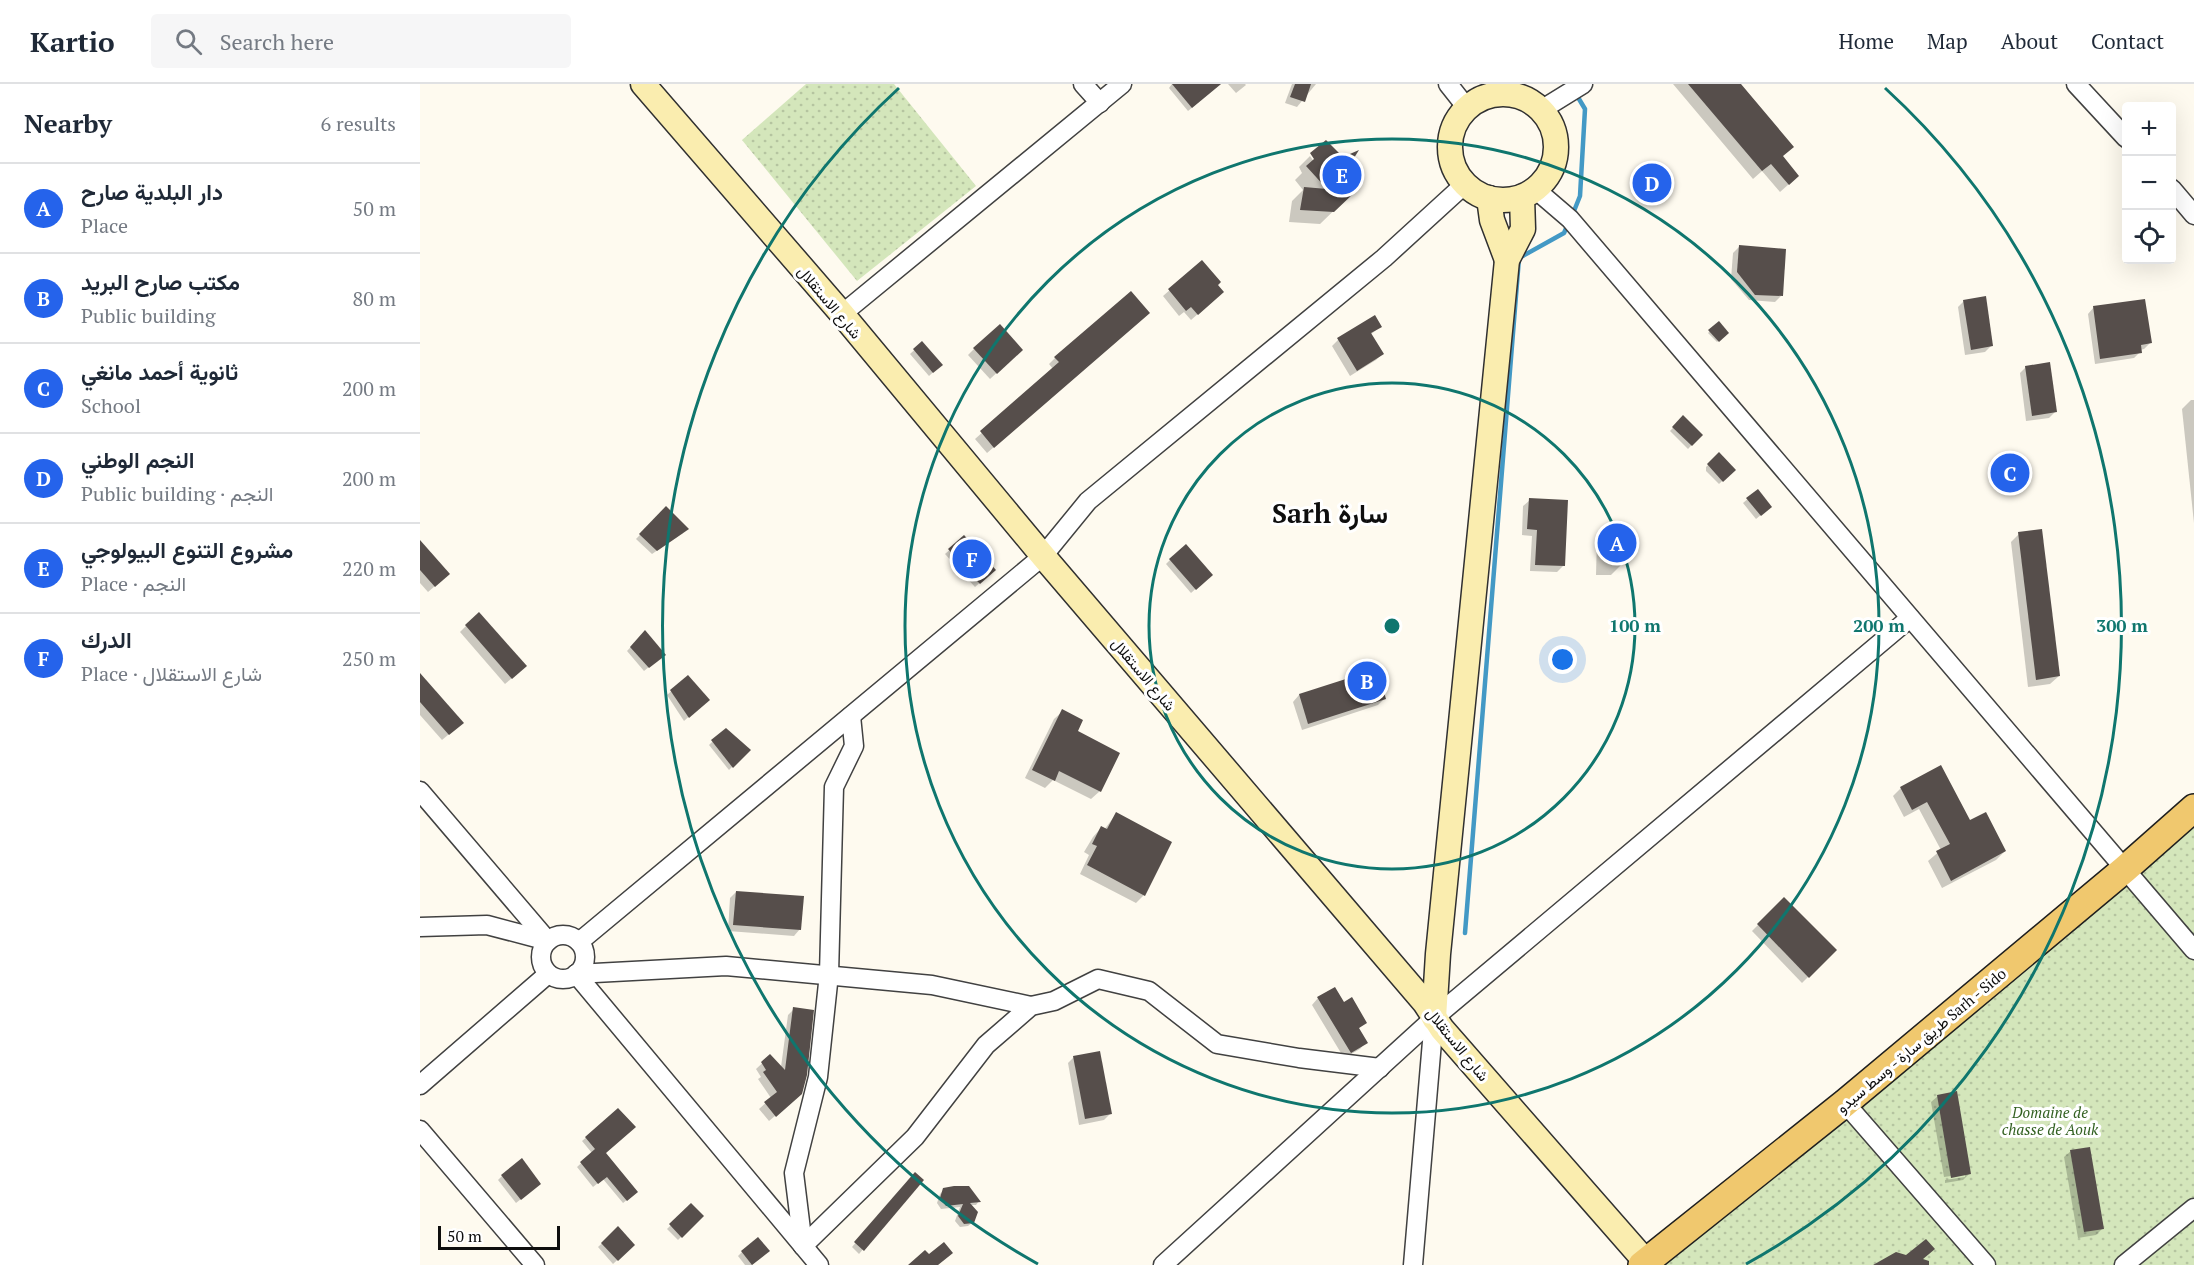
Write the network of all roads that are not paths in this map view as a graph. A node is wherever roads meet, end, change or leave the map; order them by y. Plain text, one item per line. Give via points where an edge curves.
1 (643, 84) edge
2 (1083, 84) edge
3 (1122, 84) edge
4 (1448, 84) edge
5 (1583, 84) edge
6 (2076, 84) edge
7 (1505, 89) edge
8 (1100, 103) junction
9 (1467, 108) junction
10 (1541, 110) junction
11 (2122, 133) edge
12 (1465, 184) junction
13 (1529, 193) junction
14 (2176, 194) edge
15 (1489, 198) junction
16 (2194, 215) edge
17 (1507, 260) junction
18 (842, 314) junction
19 (1043, 556) junction
20 (1910, 618) junction
21 (851, 716) junction
22 (420, 791) edge
23 (2194, 808) edge
24 (2125, 869) junction
25 (420, 927) edge
26 (548, 940) junction
27 (579, 942) junction
28 (2194, 950) edge
29 (548, 974) junction
30 (576, 974) junction
31 (829, 974) junction
32 (1031, 1006) junction
33 (1434, 1018) junction
34 (1380, 1068) junction
35 (420, 1085) edge
36 (1845, 1103) junction
37 (420, 1130) edge
38 (2194, 1208) edge
39 (803, 1246) junction
40 (814, 1263) edge
41 (1646, 1264) edge
42 (535, 1265) edge
43 (1163, 1265) edge
44 (1413, 1265) edge
45 (1986, 1265) edge
46 (2124, 1265) edge

1 - 18 street, شارع الاستقلال
2 - 8 street
3 - 8 street
4 - 9 street
5 - 10 street
6 - 11 street
7 - 9 street
7 - 10 street
8 - 18 street
9 - 12 street via 1451,137 1455,170
10 - 13 street via 1556,142 1555,160 1547,176
12 - 15 street
12 - 19 street via 1384,258 1088,501
13 - 15 street via 1506,200
13 - 17 street via 1523,229
13 - 20 street via 1570,219
14 - 16 street
15 - 17 street via 1492,220
17 - 33 street
18 - 19 street, شارع الاستقلال
19 - 21 street
19 - 33 street, شارع الاستقلال
20 - 24 street
20 - 33 street
21 - 27 street
21 - 31 street via 854,746 834,787
22 - 26 street
23 - 24 main road, طريق سارة - وسط سيدو Sarh - Sido
24 - 28 street
24 - 36 main road, طريق سارة - وسط سيدو Sarh - Sido
25 - 26 street via 487,925
26 - 27 street via 560,935
26 - 29 street via 541,957
27 - 30 street via 584,955
29 - 30 street via 562,979
29 - 35 street
30 - 31 street via 726,966
30 - 39 street
31 - 32 street via 932,985
31 - 39 street via 818,1077 794,1173
32 - 34 street via 1054,1001 1098,979 1149,991 1217,1044
32 - 39 street via 986,1045 915,1137
33 - 34 street
33 - 41 street, شارع الاستقلال
33 - 44 street
34 - 43 street
36 - 41 main road, طريق سارة - وسط سيدو Sarh - Sido
36 - 45 street
37 - 42 street
38 - 46 street
39 - 40 street

